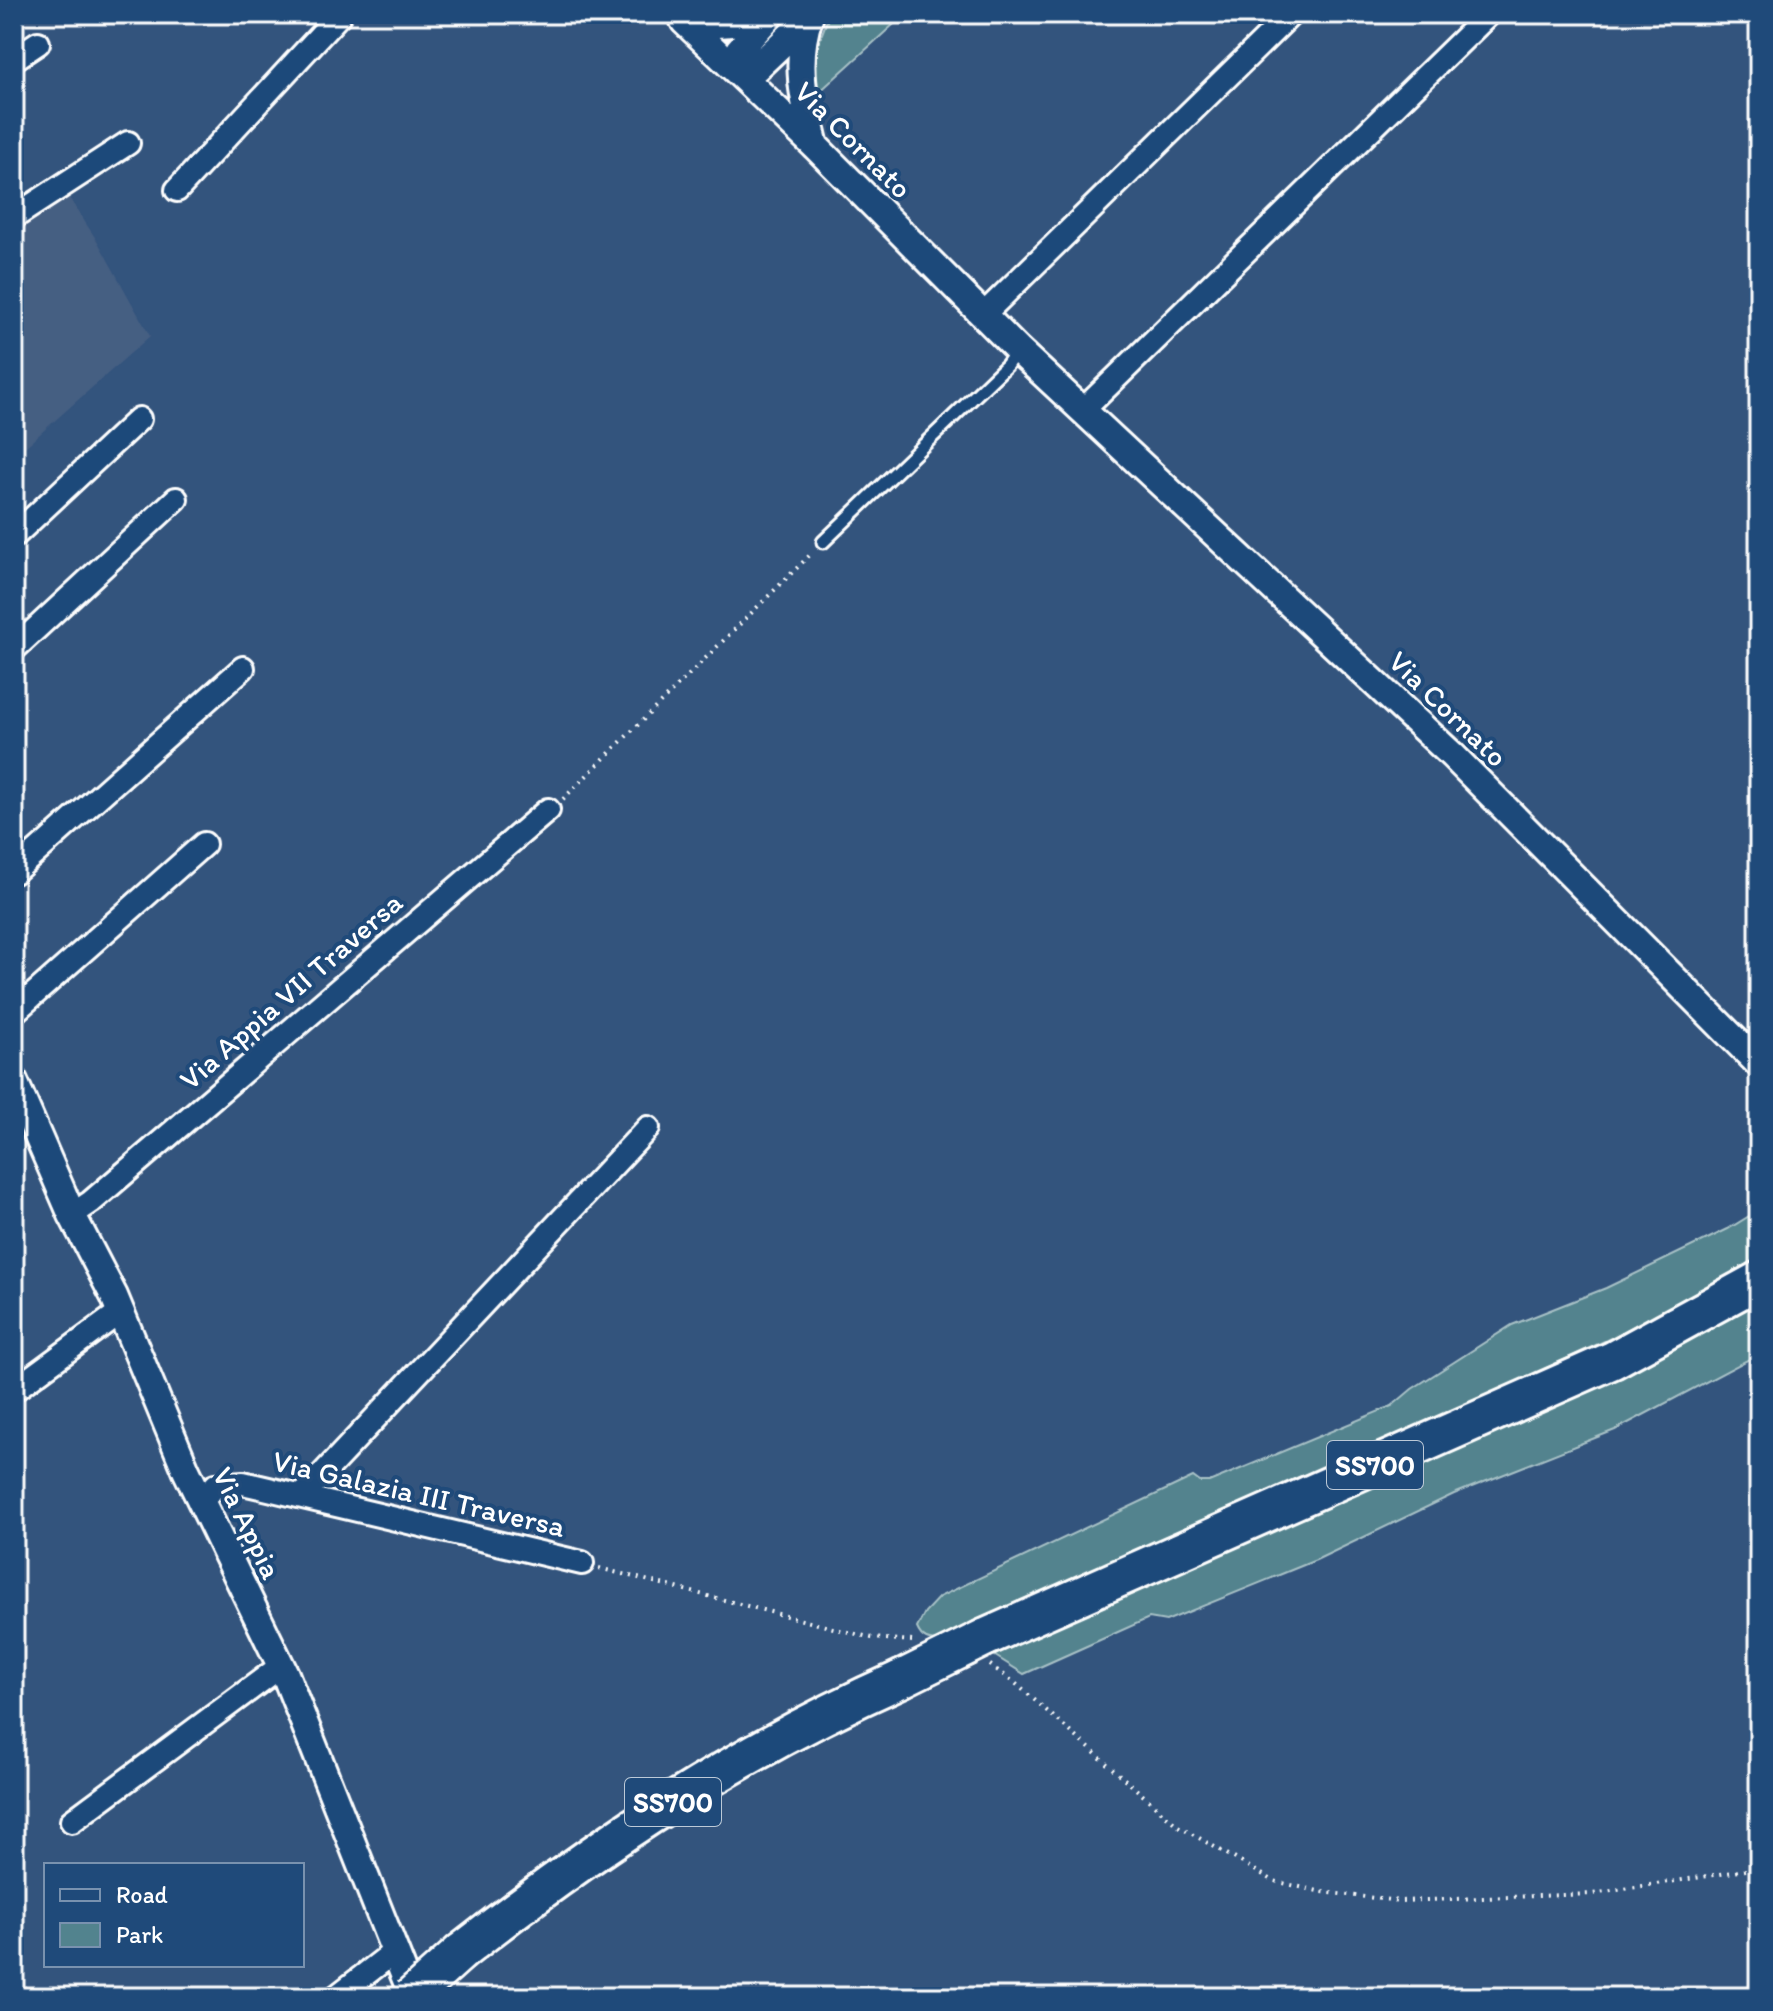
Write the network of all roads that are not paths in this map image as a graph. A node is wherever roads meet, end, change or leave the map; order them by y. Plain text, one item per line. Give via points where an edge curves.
1 (340, 14) edge
2 (759, 14) edge
3 (771, 14) edge
4 (1291, 14) edge
5 (1489, 14) edge
6 (811, 16) edge
7 (680, 18) edge
8 (38, 43) dead end
9 (14, 59) edge
10 (737, 70) junction
11 (128, 143) dead end
12 (815, 146) junction
13 (177, 190) dead end
14 (14, 217) edge
15 (983, 315) junction
16 (1018, 350) junction
17 (1083, 410) junction
18 (139, 419) dead end
19 (176, 499) dead end
20 (14, 536) edge
21 (823, 542) road end
22 (14, 649) edge
23 (243, 668) dead end
24 (548, 810) road end
25 (204, 844) dead end
26 (14, 872) edge
27 (14, 1012) edge
28 (1759, 1064) edge
29 (14, 1081) edge
30 (648, 1128) dead end
31 (72, 1215) junction
32 (1759, 1280) edge
33 (120, 1312) junction
34 (14, 1390) edge
35 (302, 1496) junction
36 (202, 1501) junction
37 (582, 1563) road end
38 (281, 1666) junction
39 (72, 1821) dead end
40 (394, 1952) junction
41 (336, 1997) edge
42 (412, 1997) edge

1 - 13 street
2 - 7 street via 706,25
3 - 10 street via 739,50
4 - 15 street
5 - 17 street
6 - 10 street via 756,68
6 - 12 street via 802,39 800,68
7 - 10 street, Via Cornato
8 - 9 street
10 - 12 street, Via Cornato
11 - 14 street
12 - 15 street, Via Cornato
15 - 16 street, Via Cornato
16 - 17 street, Via Cornato
16 - 21 lane
17 - 28 street, Via Cornato via 1452,755
18 - 20 street
19 - 22 street
23 - 26 street
24 - 31 street, Via Appia VII Traversa
25 - 27 street
29 - 31 street, Via Appia
30 - 35 street
31 - 33 street, Via Appia
32 - 42 highway, SS700, bridge via 1613,1360 986,1650 846,1703 725,1767 583,1861 461,1952
33 - 34 street
33 - 36 street, Via Appia
35 - 36 street, Via Galazia III Traversa via 243,1483 216,1485
35 - 37 street, Via Galazia III Traversa
36 - 38 street, Via Appia
38 - 39 street
38 - 40 street, Via Appia
40 - 41 street
40 - 42 street, Via Appia

